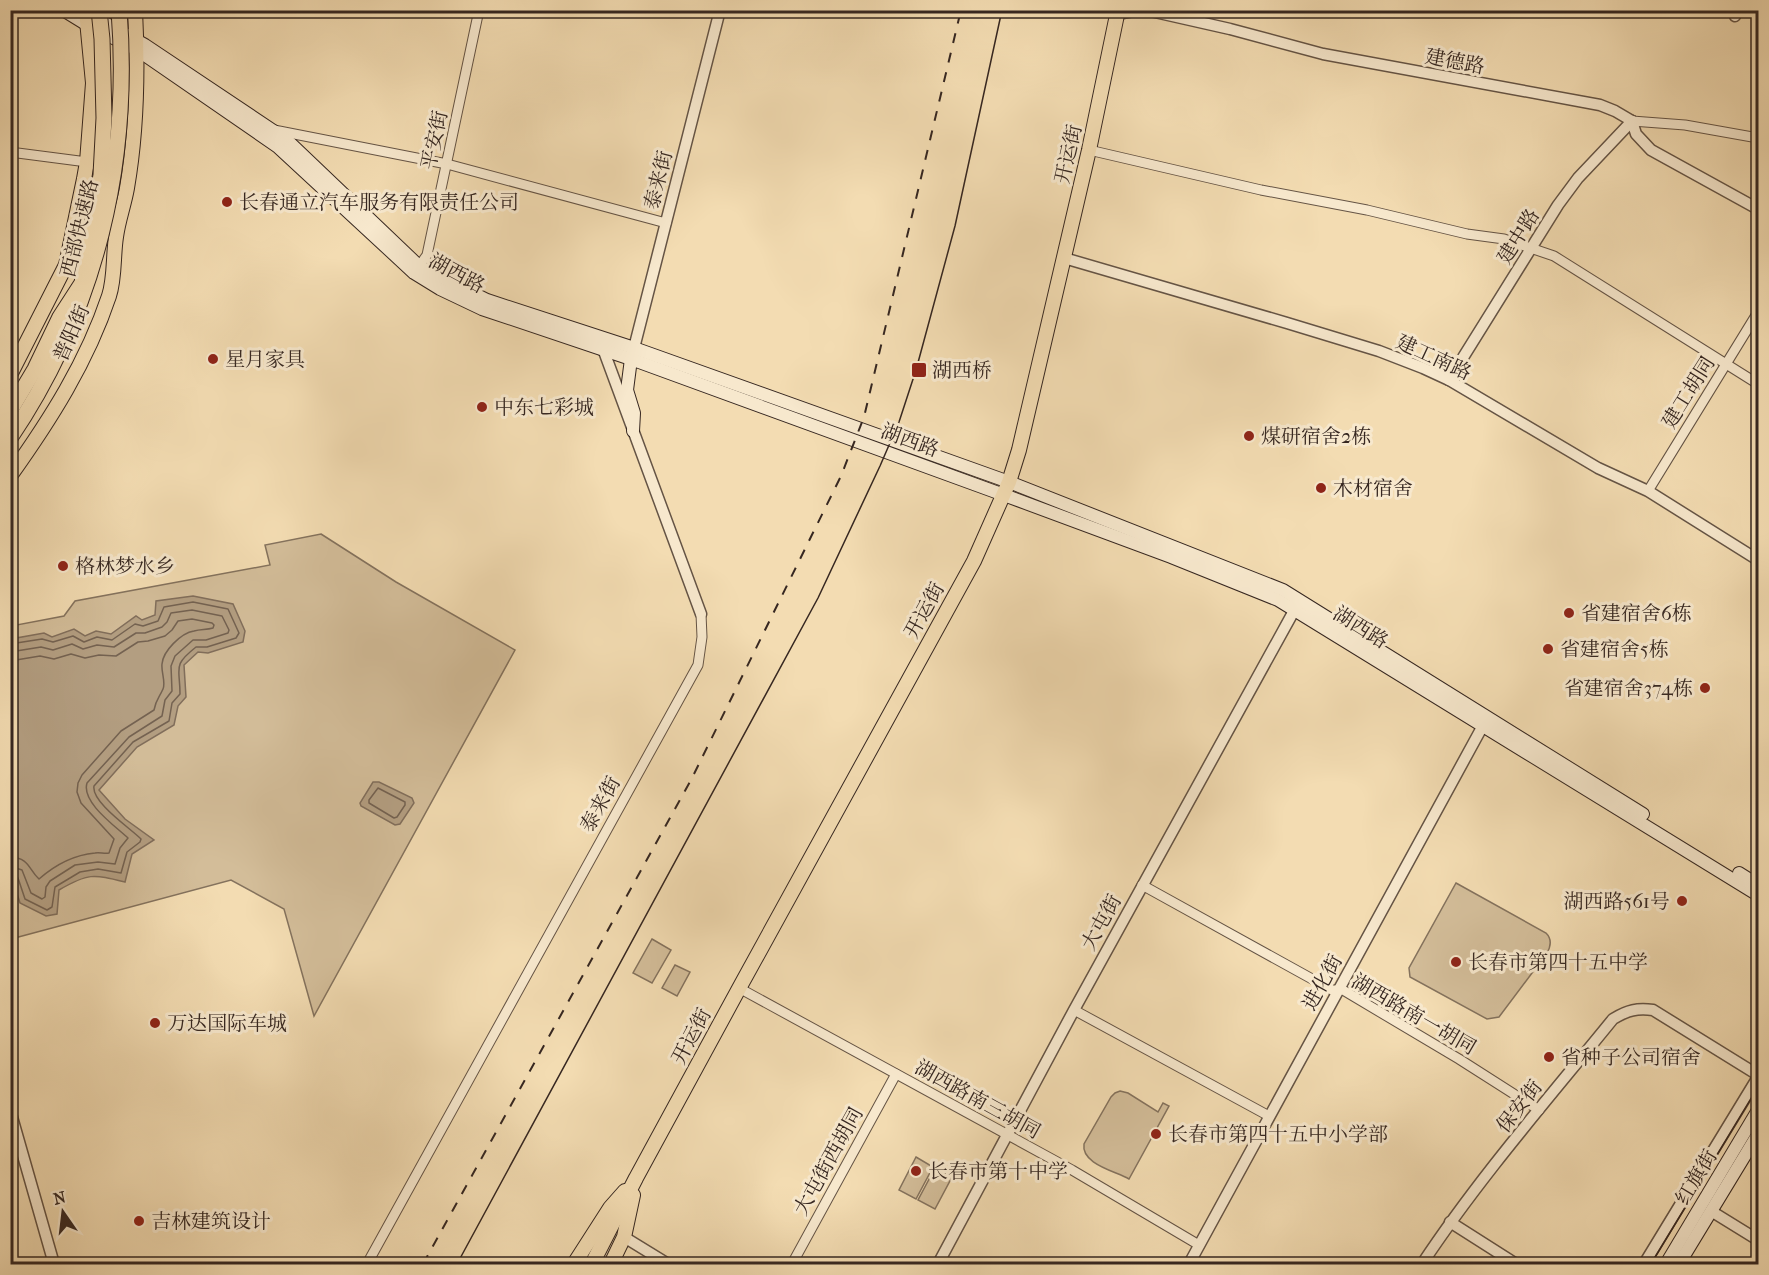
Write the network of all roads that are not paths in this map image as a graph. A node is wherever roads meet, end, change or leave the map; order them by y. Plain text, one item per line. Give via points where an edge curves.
1 (63, 10) edge
2 (118, 10) edge
3 (135, 10) edge
4 (479, 10) edge
5 (720, 10) edge
6 (1139, 10) edge
7 (1146, 10) edge
8 (1118, 12) edge
9 (88, 14) edge
10 (136, 45) junction
11 (1632, 121) junction
12 (271, 129) junction
13 (1758, 138) edge
14 (1089, 150) junction
15 (10, 152) edge
16 (87, 162) junction
17 (447, 164) junction
18 (1758, 209) edge
19 (666, 223) junction
20 (1533, 248) junction
21 (1064, 258) junction
22 (416, 270) junction
23 (1758, 312) edge
24 (599, 337) junction
25 (604, 350) junction
26 (632, 353) junction
27 (1726, 364) junction
28 (10, 375) edge
29 (1449, 380) junction
30 (1758, 384) edge
31 (10, 411) edge
32 (633, 431) junction
33 (10, 438) edge
34 (10, 476) edge
35 (1006, 488) junction
36 (1648, 491) junction
37 (1758, 560) edge
38 (1296, 604) junction
39 (701, 614) joint
40 (1485, 721) junction
41 (1142, 885) junction
42 (1758, 885) edge
43 (1758, 895) edge
44 (739, 988) junction
45 (1337, 990) junction
46 (1074, 1010) junction
47 (896, 1074) junction
48 (1758, 1076) edge
49 (10, 1110) edge
50 (1539, 1110) junction
51 (1758, 1110) edge
52 (1269, 1116) junction
53 (1758, 1134) edge
54 (1007, 1136) junction
55 (636, 1178) junction
56 (1712, 1211) junction
57 (1450, 1222) junction
58 (624, 1237) junction
59 (1758, 1240) edge
60 (1199, 1245) junction
61 (54, 1264) edge
62 (367, 1264) edge
63 (574, 1264) edge
64 (592, 1264) edge
65 (611, 1264) edge
66 (668, 1264) edge
67 (792, 1264) edge
68 (938, 1264) edge
69 (1189, 1264) edge
70 (1422, 1264) edge
71 (1516, 1264) edge
72 (1644, 1264) edge
73 (1666, 1264) edge
74 (1679, 1264) edge

1 - 9 main road, 湖西路
2 - 33 highway, 西部快速路, bridge via 120,121 103,235 65,342
3 - 10 main road, 普阳街
4 - 17 street, 平安街
5 - 19 street, 泰来街
6 - 8 street
7 - 11 street, 建德路 via 1323,54 1600,105
8 - 14 main road, 开运街
9 - 10 main road, 湖西路
9 - 16 main road, 普阳街 via 93,83
9 - 31 highway, 西部快速路, bridge via 102,39 104,96 101,175 82,284
10 - 12 main road, 湖西路
10 - 22 main road, 湖西路 via 278,147
10 - 34 main road, 普阳街 via 128,177 116,235 110,294 79,368
11 - 13 street, 建德路 via 1685,125
11 - 18 street via 1636,134 1651,150
11 - 20 street, 建中路 via 1578,178
12 - 17 street
12 - 22 main road, 湖西路
14 - 20 street via 1467,234 1503,238
14 - 21 main road, 开运街
15 - 16 street
16 - 28 main road, 普阳街 via 66,265
17 - 19 street
17 - 22 street, 平安街 via 427,255
19 - 26 street, 泰来街
20 - 27 street via 1554,256
20 - 29 street, 建中路
21 - 29 street, 建工南路 via 1379,351
21 - 35 main road, 开运街 via 1019,450
22 - 24 main road, 湖西路 via 487,300
22 - 25 main road, 湖西路 via 440,289 482,309
23 - 27 street, 建工胡同
24 - 25 street, 泰来街
24 - 26 main road, 湖西路
25 - 26 main road, 湖西路
25 - 32 street, 泰来街
26 - 32 main road via 627,390 634,413
26 - 35 main road, 湖西路
27 - 30 street
27 - 36 street, 建工胡同
29 - 36 street, 建工南路 via 1554,444
32 - 39 street, 泰来街
35 - 38 main road, 湖西路 via 1283,590
35 - 44 main road, 开运街 via 974,561
36 - 37 street, 建工南路
38 - 40 main road, 湖西路
38 - 41 street, 大屯街
39 - 62 street, 泰来街 via 698,665
40 - 42 main road, 湖西路
40 - 43 main road, 湖西路
40 - 45 street, 进化街
41 - 45 street, 湖西路南一胡同
41 - 46 street, 大屯街
44 - 47 street, 湖西路南三胡同
44 - 55 main road, 开运街
45 - 50 street, 湖西路南一胡同 via 1343,990
45 - 52 street, 进化街
46 - 52 street
46 - 54 street, 大屯街
47 - 54 street, 湖西路南三胡同
47 - 67 street, 大屯街西胡同
48 - 50 street, 保安街 via 1653,1011 1638,1008 1613,1019
48 - 72 street
49 - 61 street
50 - 57 street, 保安街
51 - 73 main road, 红旗街
52 - 60 street, 进化街
53 - 56 main road, 红旗街
54 - 60 street, 湖西路南三胡同
54 - 68 street, 大屯街
55 - 58 main road, 开运街
55 - 63 main road, 开运街 via 610,1208
55 - 64 main road, 开运街
56 - 59 street
56 - 74 main road, 红旗街
57 - 70 street, 保安街
57 - 71 street
58 - 65 main road, 开运街
58 - 66 street
60 - 69 street, 进化街

